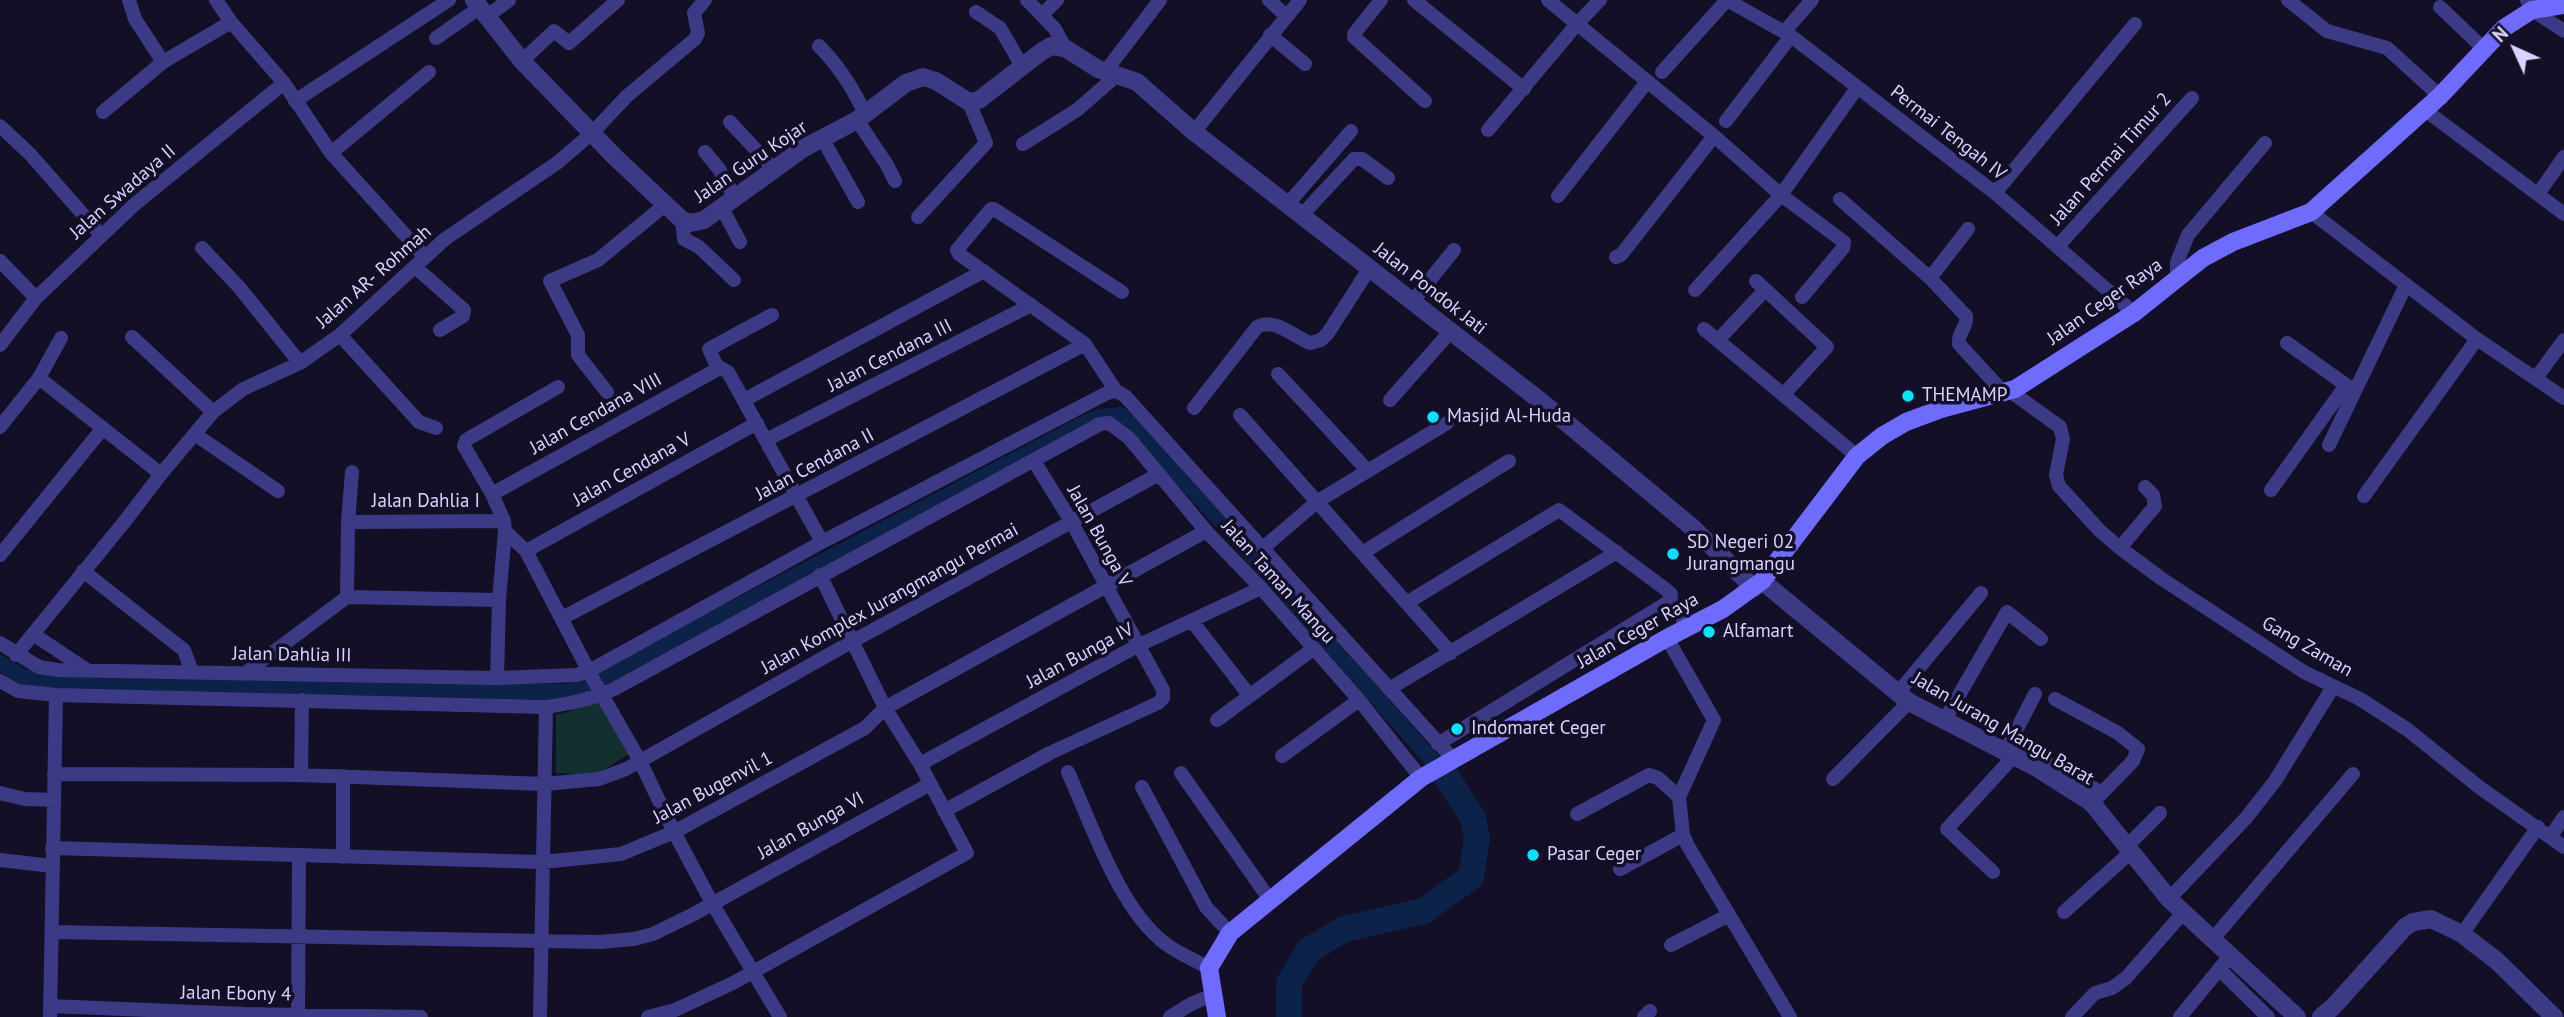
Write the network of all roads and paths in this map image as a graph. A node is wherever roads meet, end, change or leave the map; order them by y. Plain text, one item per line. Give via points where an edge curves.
1 (129, 0) edge
2 (216, 0) edge
3 (449, 0) edge
4 (509, 0) edge
5 (618, 0) edge
6 (705, 0) edge
7 (1027, 0) edge
8 (1057, 0) edge
9 (1160, 0) edge
10 (1269, 0) edge
11 (1300, 0) edge
12 (1381, 0) edge
13 (1414, 0) edge
14 (1548, 0) edge
15 (1600, 0) edge
16 (1812, 0) edge
17 (2288, 0) edge
18 (1730, 1) edge
19 (2564, 5) edge
20 (2440, 7) dead end
21 (2537, 7) edge
22 (480, 8) edge
23 (976, 12) dead end
24 (1042, 15) junction
25 (1286, 16) junction
26 (231, 22) junction
27 (1577, 24) junction
28 (2135, 24) dead end
29 (2564, 31) edge
30 (1788, 34) junction
31 (1270, 35) junction
32 (436, 38) dead end
33 (819, 46) dead end
34 (1065, 48) junction
35 (2483, 48) junction
36 (522, 61) junction
37 (163, 62) junction
38 (1306, 64) dead end
39 (1022, 66) junction
40 (429, 72) dead end
41 (1662, 72) dead end
42 (1111, 74) junction
43 (284, 83) junction
44 (1646, 83) junction
45 (1857, 88) junction
46 (1524, 89) junction
47 (2440, 96) junction
48 (2192, 98) dead end
49 (295, 101) junction
50 (1426, 101) dead end
51 (969, 102) junction
52 (2425, 110) junction
53 (103, 112) dead end
54 (861, 117) junction
55 (1726, 121) dead end
56 (730, 122) dead end
57 (0, 126) edge
58 (1488, 130) dead end
59 (1351, 131) dead end
60 (1194, 132) junction
61 (592, 133) junction
62 (1714, 136) junction
63 (822, 138) junction
64 (2266, 143) dead end
65 (1023, 144) dead end
66 (705, 152) dead end
67 (331, 153) junction
68 (2564, 157) edge
69 (774, 169) junction
70 (1388, 178) dead end
71 (895, 181) dead end
72 (1783, 192) junction
73 (1995, 193) junction
74 (2538, 194) junction
75 (1558, 196) dead end
76 (1840, 199) dead end
77 (858, 202) dead end
78 (729, 203) junction
79 (666, 204) junction
80 (1294, 210) junction
81 (2311, 212) junction
82 (2564, 214) edge
83 (918, 217) dead end
84 (682, 220) junction
85 (1968, 229) dead end
86 (101, 235) junction
87 (740, 242) dead end
88 (2058, 246) junction
89 (202, 248) dead end
90 (1454, 250) dead end
91 (1616, 257) dead end
92 (0, 261) edge
93 (420, 262) junction
94 (1369, 269) junction
95 (984, 271) junction
96 (1930, 278) junction
97 (2177, 279) junction
98 (734, 280) dead end
99 (2406, 285) junction
100 (1695, 290) dead end
101 (1122, 292) dead end
102 (1802, 297) dead end
103 (36, 298) junction
104 (1412, 302) junction
105 (1031, 305) junction
106 (2134, 313) junction
107 (772, 315) dead end
108 (1704, 329) dead end
109 (440, 330) dead end
110 (1450, 331) junction
111 (340, 335) junction
112 (132, 337) dead end
113 (61, 338) dead end
114 (2477, 339) junction
115 (1718, 340) junction
116 (2564, 340) edge
117 (2287, 343) dead end
118 (1085, 344) junction
119 (0, 345) edge
120 (300, 363) junction
121 (718, 369) junction
122 (1278, 374) dead end
123 (40, 377) junction
124 (2536, 378) junction
125 (558, 387) dead end
126 (2350, 388) junction
127 (2013, 389) junction
128 (1116, 391) junction
129 (607, 392) dead end
130 (1783, 395) junction
131 (2564, 398) edge
132 (744, 400) junction
133 (1390, 400) dead end
134 (1194, 408) dead end
135 (214, 412) junction
136 (1240, 415) dead end
137 (757, 423) junction
138 (1447, 423) dead end
139 (0, 427) edge
140 (103, 428) junction
141 (436, 428) dead end
142 (195, 435) junction
143 (766, 440) junction
144 (2329, 445) dead end
145 (1857, 456) junction
146 (1034, 461) junction
147 (1509, 461) dead end
148 (1368, 471) junction
149 (352, 472) dead end
150 (161, 474) junction
151 (1159, 474) junction
152 (2145, 487) dead end
153 (2271, 490) dead end
154 (278, 491) dead end
155 (492, 494) junction
156 (798, 496) junction
157 (2364, 496) dead end
158 (1318, 501) junction
159 (1070, 521) junction
160 (348, 522) junction
161 (505, 526) junction
162 (1206, 531) junction
163 (822, 542) junction
164 (1266, 545) junction
165 (2120, 548) junction
166 (526, 551) junction
167 (1364, 552) junction
168 (1617, 552) junction
169 (0, 555) edge
170 (83, 571) junction
171 (821, 575) junction
172 (1758, 585) junction
173 (1104, 586) junction
174 (1261, 588) junction
175 (1981, 593) dead end
176 (347, 597) junction
177 (494, 600) junction
178 (1670, 601) junction
179 (1408, 602) junction
180 (562, 618) junction
181 (1192, 621) junction
182 (1688, 626) junction
183 (33, 634) junction
184 (1667, 638) junction
185 (2041, 639) dead end
186 (853, 641) junction
187 (0, 643) edge
188 (1137, 646) junction
189 (1313, 649) junction
190 (1451, 653) junction
191 (16, 655) junction
192 (87, 670) junction
193 (192, 672) junction
194 (244, 674) junction
195 (497, 678) junction
196 (0, 681) edge
197 (596, 684) junction
198 (2333, 687) junction
199 (1389, 689) junction
200 (2035, 694) dead end
201 (56, 695) junction
202 (1249, 695) junction
203 (1903, 698) junction
204 (2055, 699) dead end
205 (302, 700) junction
206 (1359, 700) junction
207 (546, 707) junction
208 (885, 708) junction
209 (1217, 720) dead end
210 (1944, 721) junction
211 (1438, 744) junction
212 (2013, 752) junction
213 (1282, 756) dead end
214 (1452, 759) junction
215 (640, 761) junction
216 (920, 764) junction
217 (1068, 772) dead end
218 (1181, 773) dead end
219 (54, 774) junction
220 (2353, 774) dead end
221 (301, 775) junction
222 (343, 776) junction
223 (1423, 777) junction
224 (1833, 779) dead end
225 (545, 784) junction
226 (930, 784) junction
227 (1142, 787) dead end
228 (0, 793) edge
229 (1679, 797) junction
230 (2097, 798) junction
231 (53, 800) junction
232 (944, 811) junction
233 (2160, 813) dead end
234 (1577, 814) dead end
235 (2564, 817) edge
236 (2538, 827) junction
237 (674, 832) junction
238 (1683, 835) junction
239 (2550, 837) junction
240 (2564, 847) edge
241 (52, 848) junction
242 (2129, 850) junction
243 (299, 856) junction
244 (343, 857) junction
245 (0, 860) edge
246 (543, 862) junction
247 (52, 866) junction
248 (1620, 869) dead end
249 (1993, 872) dead end
250 (2169, 899) junction
251 (1270, 900) junction
252 (712, 903) junction
253 (2064, 912) dead end
254 (2183, 913) junction
255 (1729, 915) junction
256 (53, 932) junction
257 (1230, 933) junction
258 (2462, 934) junction
259 (298, 935) junction
260 (2213, 940) junction
261 (542, 942) junction
262 (1671, 945) dead end
263 (2224, 962) junction
264 (1209, 968) junction
265 (752, 972) junction
266 (1213, 995) junction
267 (50, 1011) edge
268 (298, 1014) junction
269 (245, 1016) edge
270 (343, 1016) edge
271 (421, 1017) edge
272 (540, 1017) edge
273 (648, 1017) edge
274 (780, 1017) edge
275 (1170, 1017) edge
276 (1217, 1017) edge
277 (1790, 1017) edge
278 (2073, 1017) edge
279 (2180, 1017) edge
280 (2268, 1017) edge
281 (2297, 1017) edge
282 (2320, 1017) edge
283 (2554, 1017) edge

1 - 37 street via 135,19
2 - 26 street
3 - 49 street
4 - 22 street
5 - 36 street via 569,43 554,31
6 - 61 street, Jalan AR- Rohmah via 694,13 695,39 627,96
7 - 24 street
8 - 24 street
9 - 42 street
10 - 25 street
11 - 25 street
12 - 50 street via 1354,37
13 - 46 street
14 - 27 street
15 - 27 street
16 - 30 street
17 - 47 street via 2327,31 2387,48
18 - 30 street, Permai Tengah IV
18 - 41 street
19 - 21 main road, Jalan Ceger Raya
20 - 35 street
21 - 29 street
21 - 35 main road, Jalan Ceger Raya
22 - 32 street
22 - 36 street, Jalan Guru Kojar
23 - 39 street via 1000,28
24 - 34 street
25 - 31 street
26 - 37 street
26 - 43 street
27 - 44 street
27 - 46 street
28 - 73 street
30 - 45 street, Permai Tengah IV
30 - 55 street
31 - 38 street
31 - 60 street
33 - 54 street via 855,91
34 - 39 street via 1051,46
34 - 42 street, Jalan Pondok Jati
35 - 47 main road, Jalan Ceger Raya
36 - 61 street, Jalan Guru Kojar
37 - 53 street
39 - 51 street via 979,100
40 - 67 street
42 - 60 street, Jalan Pondok Jati via 1144,87
42 - 65 street via 1077,110
43 - 49 street
43 - 86 street, Jalan Swadaya II
44 - 62 street
44 - 75 street
45 - 72 street
45 - 73 street, Permai Tengah IV
46 - 58 street
47 - 52 main road, Jalan Ceger Raya
48 - 88 street, Jalan Permai Timur 2
49 - 67 street
51 - 54 street, Jalan Guru Kojar via 923,77 906,83
51 - 83 street via 986,143
52 - 74 street
52 - 81 main road, Jalan Ceger Raya
54 - 63 street, Jalan Guru Kojar
54 - 71 street
56 - 69 street
57 - 86 street
59 - 80 street
60 - 80 street, Jalan Pondok Jati
61 - 79 street, Jalan Guru Kojar
61 - 93 street, Jalan AR- Rohmah
62 - 72 street
62 - 91 street
63 - 69 street, Jalan Guru Kojar
63 - 77 street
64 - 97 street via 2188,234 2177,262
66 - 78 street via 719,169
67 - 93 street
68 - 74 street
69 - 78 street, Jalan Guru Kojar
70 - 80 street via 1362,159 1354,159
72 - 100 street
72 - 102 street via 1844,242
73 - 88 street, Permai Tengah IV
74 - 82 street
76 - 96 street
78 - 84 street, Jalan Guru Kojar via 698,223
78 - 87 street
79 - 84 street, Jalan Guru Kojar
79 - 129 street via 598,260 550,281 578,335 578,355
80 - 94 street, Jalan Pondok Jati
81 - 97 main road, Jalan Ceger Raya via 2232,242
81 - 99 street
84 - 98 street via 684,239
85 - 96 street
86 - 103 street, Jalan Swadaya II
88 - 106 street, Permai Tengah IV
89 - 120 street
90 - 104 street
92 - 103 street
93 - 109 street via 464,310 463,316
93 - 111 street, Jalan AR- Rohmah
94 - 104 street, Jalan Pondok Jati
94 - 134 street via 1321,340 1310,343 1264,323
95 - 101 street via 957,250 994,209
95 - 105 street
95 - 132 street
96 - 127 street via 1966,316 1959,344
97 - 106 main road, Jalan Ceger Raya
99 - 114 street
99 - 126 street
103 - 119 street, Jalan Swadaya II
104 - 110 street, Jalan Pondok Jati
105 - 118 street
105 - 143 street, Jalan Cendana III
106 - 127 main road, Jalan Ceger Raya
107 - 121 street via 709,349
108 - 115 street
110 - 133 street
110 - 172 street, Jalan Pondok Jati via 1538,399
111 - 120 street, Jalan AR- Rohmah
111 - 141 street via 419,422
112 - 135 street
113 - 123 street
114 - 124 street
114 - 157 street
115 - 130 street
115 - 130 street via 1760,285 1827,347
116 - 124 street
117 - 126 street
118 - 128 street
118 - 156 street, Jalan Cendana II
120 - 135 street, Jalan AR- Rohmah via 243,389
121 - 132 street via 728,372
121 - 155 street, Jalan Cendana VIII
122 - 148 street
123 - 139 street
123 - 140 street
124 - 131 street
125 - 155 street via 466,440 464,446
126 - 144 street
126 - 153 street
127 - 145 main road, Jalan Ceger Raya via 1906,422
127 - 165 street, Gang Zaman via 2060,427 2059,486
128 - 163 street
128 - 164 street
130 - 145 street
132 - 137 street
135 - 142 street, Jalan AR- Rohmah
136 - 158 street
137 - 143 street
137 - 166 street, Jalan Cendana V
138 - 148 street
140 - 150 street
140 - 169 street
142 - 150 street, Jalan AR- Rohmah
142 - 154 street
143 - 156 street
145 - 172 main road, Jalan Ceger Raya
146 - 151 street, Jalan Taman Mangu via 1109,423
146 - 159 street, Jalan Bunga V
146 - 171 street
147 - 167 street
148 - 158 street
149 - 160 street
150 - 170 street
151 - 159 street, Jalan Komplex Jurangmangu Permai
151 - 162 street, Jalan Taman Mangu
152 - 165 street via 2155,506
155 - 161 street
156 - 163 street
156 - 180 street, Jalan Cendana II
158 - 164 street
158 - 167 street
159 - 173 street, Jalan Bunga V
159 - 186 street, Jalan Komplex Jurangmangu Permai
160 - 161 street, Jalan Dahlia I
160 - 176 street
161 - 166 street
161 - 177 street
162 - 173 street
162 - 174 street, Jalan Taman Mangu
163 - 197 street
164 - 199 street
165 - 198 street, Gang Zaman via 2304,673
166 - 180 street
167 - 179 street
168 - 178 street via 1671,594
168 - 179 street via 1557,510
168 - 190 street
170 - 183 street
170 - 193 street via 184,650
171 - 186 street
171 - 197 street
172 - 182 main road, Jalan Ceger Raya
172 - 203 street, Jalan Jurang Mangu Barat
173 - 188 street, Jalan Bunga V
173 - 208 street
174 - 181 street, Jalan Bunga IV
174 - 189 street, Jalan Taman Mangu
175 - 203 street
176 - 177 street
176 - 194 street
177 - 195 street
178 - 182 street
178 - 211 street
179 - 190 street
180 - 197 street
181 - 188 street, Jalan Bunga IV
181 - 202 street
182 - 184 main road, Jalan Ceger Raya
183 - 191 street
183 - 192 street
184 - 214 main road, Jalan Ceger Raya
184 - 229 street via 1714,720
185 - 210 street via 2007,611
186 - 208 street
186 - 215 street, Jalan Komplex Jurangmangu Permai
187 - 191 street, Jalan Dahlia III
188 - 216 street, Jalan Bunga IV
188 - 232 street, Jalan Bunga V via 1163,690 1158,703 1050,753
189 - 202 street
189 - 206 street, Jalan Taman Mangu
190 - 199 street
191 - 192 street, Jalan Dahlia III via 39,667
192 - 193 street, Jalan Dahlia III
193 - 194 street, Jalan Dahlia III
194 - 195 street, Jalan Dahlia III
195 - 197 street, Jalan Dahlia III via 559,677
196 - 201 street via 18,691
197 - 207 street
197 - 215 street
198 - 236 street, Gang Zaman via 2408,730
198 - 250 street via 2275,781
199 - 211 street
200 - 212 street
201 - 205 street
201 - 219 street
202 - 209 street
203 - 210 street, Jalan Jurang Mangu Barat
203 - 224 street
204 - 230 street via 2138,748 2133,761
205 - 207 street
205 - 221 street
206 - 213 street
206 - 223 street, Jalan Taman Mangu
207 - 225 street
208 - 216 street
208 - 237 street, Jalan Bugenvil 1 via 865,728
210 - 212 street, Jalan Jurang Mangu Barat
211 - 214 street
212 - 230 street, Jalan Jurang Mangu Barat
212 - 249 street via 1947,829
214 - 223 main road, Jalan Ceger Raya
215 - 225 street, Jalan Komplex Jurangmangu Permai via 599,779
215 - 237 street
216 - 226 street
217 - 264 street via 1121,889 1137,913 1166,944
218 - 251 street
219 - 221 street, Jalan Komplex Jurangmangu Permai
219 - 231 street
220 - 260 street
221 - 222 street, Jalan Komplex Jurangmangu Permai
222 - 225 street, Jalan Komplex Jurangmangu Permai
222 - 244 street
223 - 251 main road, Jalan Ceger Raya
225 - 246 street
226 - 232 street
226 - 252 street, Jalan Bunga VI
227 - 257 street via 1206,907
228 - 231 street
229 - 234 street via 1649,775
229 - 238 street
230 - 242 street, Jalan Jurang Mangu Barat
231 - 241 street
232 - 265 street via 967,853
233 - 242 street
235 - 239 street
236 - 239 street, Gang Zaman
236 - 258 street
237 - 246 street, Jalan Bugenvil 1 via 621,854
237 - 252 street
238 - 248 street
238 - 255 street
239 - 240 street, Gang Zaman
241 - 243 street
241 - 247 street
242 - 250 street, Jalan Jurang Mangu Barat
242 - 253 street
243 - 244 street
243 - 259 street
244 - 246 street
245 - 247 street
246 - 261 street
247 - 256 street
250 - 254 street, Jalan Jurang Mangu Barat
251 - 257 main road, Jalan Ceger Raya
252 - 261 street via 634,939
252 - 265 street
254 - 260 street, Jalan Jurang Mangu Barat
254 - 278 street via 2126,978 2095,993
255 - 262 street
255 - 277 street
256 - 259 street
256 - 267 street
257 - 264 main road, Jalan Ceger Raya
258 - 282 street via 2431,919 2413,922
258 - 283 street
259 - 261 street
259 - 268 street
260 - 263 street, Jalan Jurang Mangu Barat
261 - 272 street
263 - 279 street
263 - 280 street
263 - 281 street, Jalan Jurang Mangu Barat
264 - 266 main road
265 - 273 street via 675,1010
265 - 274 street
266 - 275 street
266 - 276 main road
267 - 269 street, Jalan Ebony 4
268 - 269 street, Jalan Ebony 4
268 - 270 street, Jalan Ebony 4
270 - 271 street, Jalan Ebony 4

